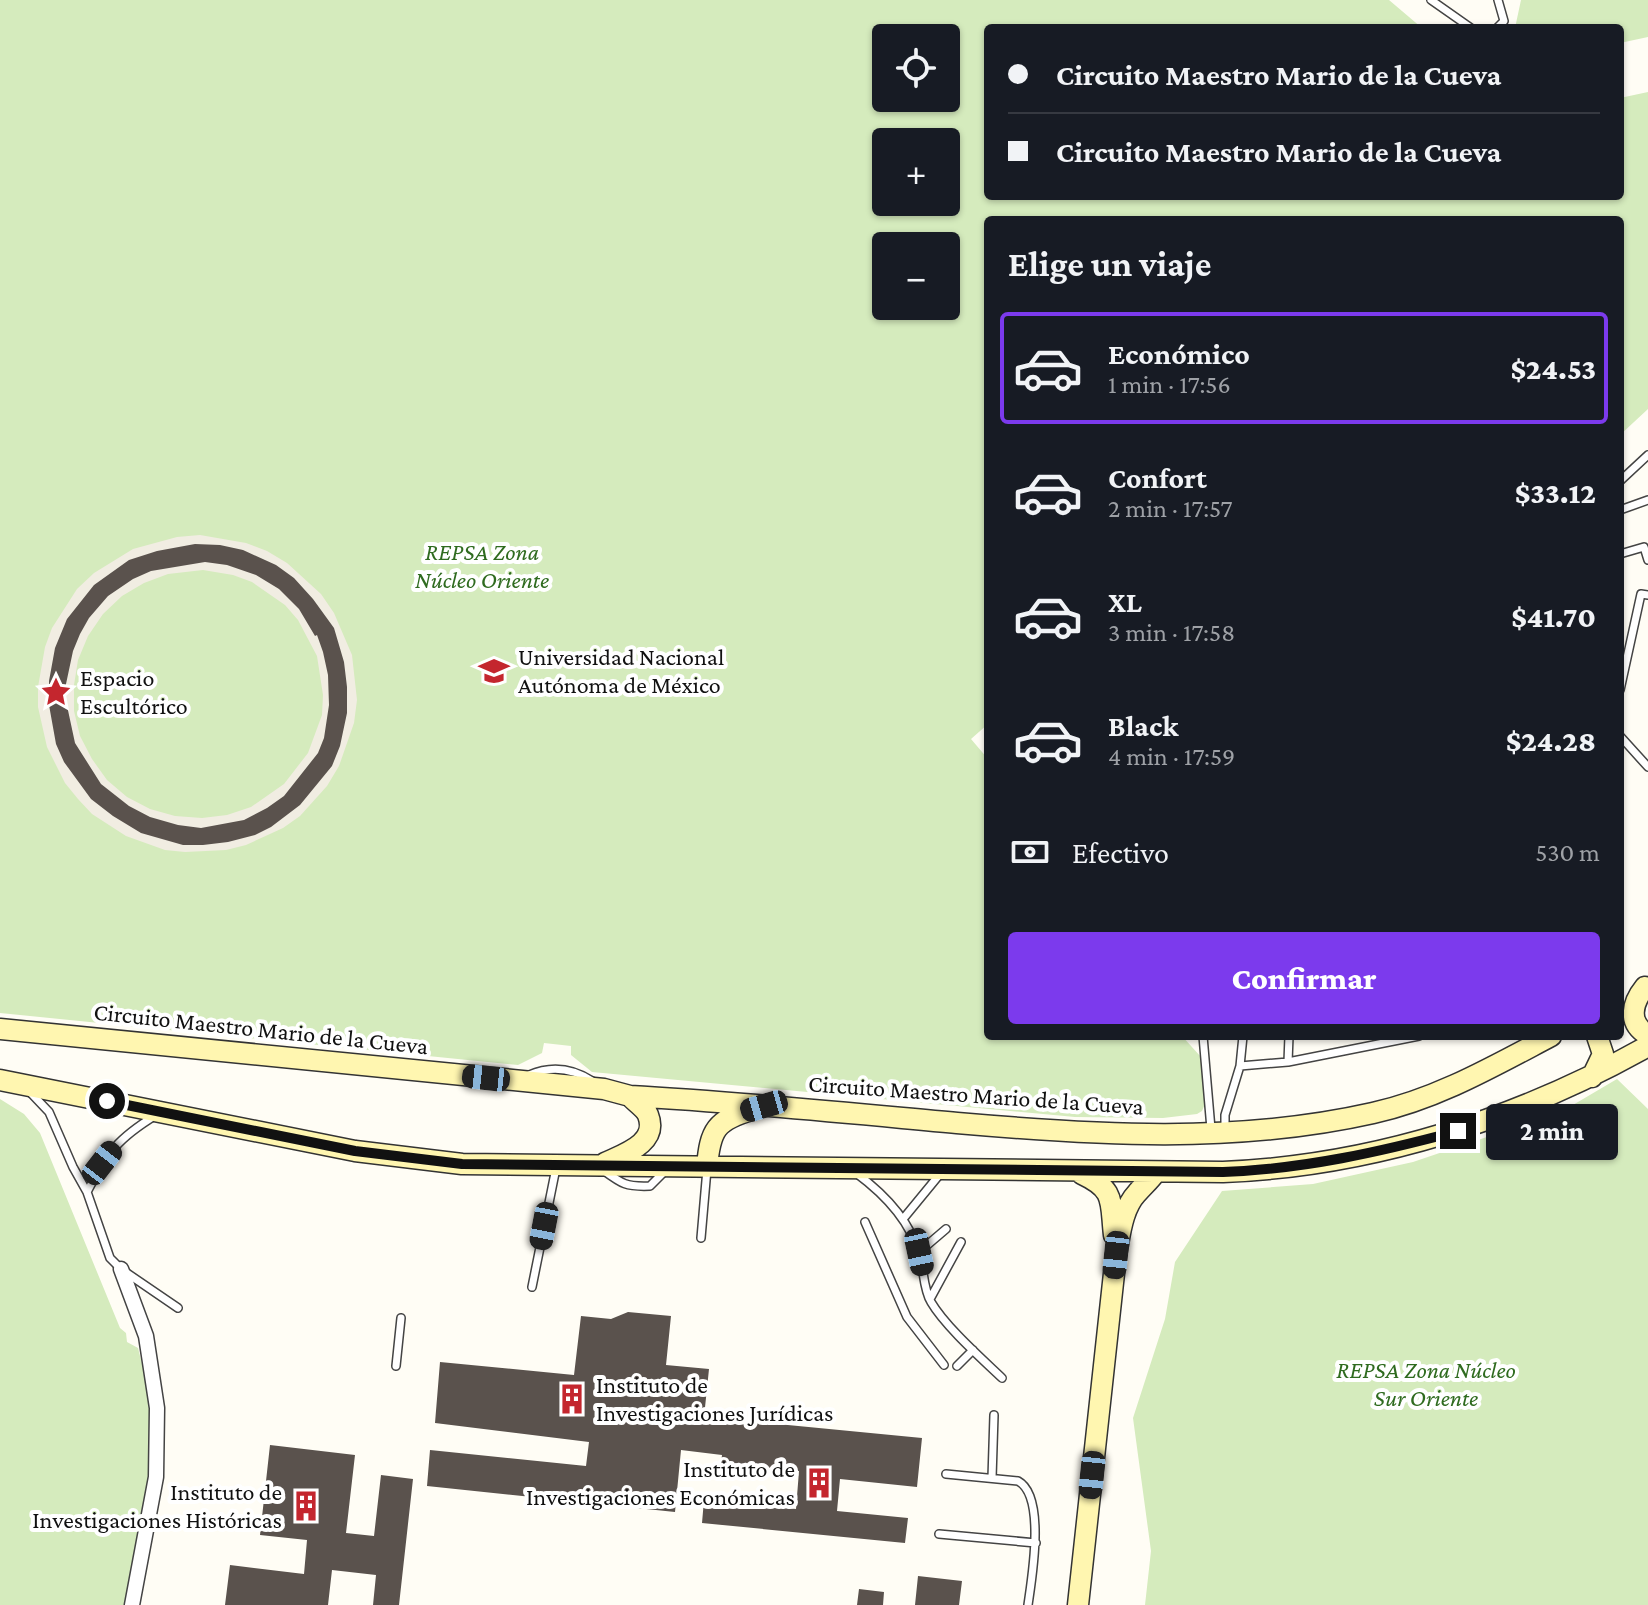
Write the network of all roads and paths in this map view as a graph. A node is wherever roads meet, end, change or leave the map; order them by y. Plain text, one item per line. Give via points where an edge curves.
1 (1431, 0) edge
2 (1498, 0) edge
3 (1465, 24) edge
4 (1501, 24) edge
5 (1648, 455) edge
6 (1624, 477) edge
7 (1648, 500) edge
8 (1624, 509) edge
9 (1646, 547) edge
10 (1624, 553) edge
11 (1648, 560) edge
12 (1648, 595) edge
13 (1624, 672) edge
14 (1624, 740) edge
15 (1648, 767) edge
16 (1647, 986) edge
17 (1624, 998) edge
18 (0, 1029) edge
19 (35, 1032) junction
20 (1648, 1035) edge
21 (1204, 1040) edge
22 (1243, 1040) edge
23 (1289, 1040) edge
24 (1399, 1040) edge
25 (1543, 1040) edge
26 (1598, 1040) edge
27 (0, 1046) edge
28 (1648, 1046) edge
29 (1288, 1062) junction
30 (1240, 1066) junction
31 (1592, 1077) junction
32 (0, 1080) edge
33 (24, 1086) junction
34 (630, 1096) junction
35 (764, 1106) junction
36 (162, 1111) junction
37 (1218, 1134) junction
38 (556, 1166) junction
39 (598, 1166) junction
40 (707, 1167) junction
41 (851, 1170) junction
42 (944, 1170) junction
43 (1078, 1172) junction
44 (1155, 1173) junction
45 (87, 1192) junction
46 (903, 1219) junction
47 (865, 1222) dead end
48 (946, 1229) dead end
49 (701, 1238) dead end
50 (961, 1242) dead end
51 (919, 1252) junction
52 (1116, 1255) junction
53 (121, 1269) junction
54 (532, 1287) dead end
55 (929, 1300) junction
56 (178, 1308) dead end
57 (401, 1318) dead end
58 (973, 1350) junction
59 (944, 1365) dead end
60 (396, 1366) dead end
61 (957, 1366) dead end
62 (1002, 1378) dead end
63 (994, 1415) dead end
64 (946, 1474) dead end
65 (992, 1478) junction
66 (939, 1534) dead end
67 (1036, 1543) junction
68 (132, 1605) edge
69 (1028, 1605) edge
70 (1078, 1605) edge

1 - 3 lane
2 - 4 lane
5 - 6 lane
7 - 8 lane
9 - 10 lane
9 - 11 lane
12 - 13 lane via 1641,594
14 - 15 lane
16 - 17 street
16 - 20 street via 1633,1014
18 - 19 street, Circuito Maestro Mario de la Cueva
19 - 27 street
19 - 34 street, Circuito Maestro Mario de la Cueva via 604,1089
21 - 37 lane
22 - 30 lane
23 - 29 lane
24 - 29 lane
25 - 37 street, Circuito Maestro Mario de la Cueva via 1450,1088 1376,1113
26 - 31 street via 1603,1054
28 - 31 street
29 - 30 lane
30 - 37 lane
31 - 44 street via 1458,1131 1386,1150 1249,1171
32 - 33 street
33 - 36 street
33 - 45 lane via 49,1112
34 - 35 street, Circuito Maestro Mario de la Cueva
34 - 39 street via 648,1113 647,1139
35 - 37 street, Circuito Maestro Mario de la Cueva via 1067,1132
35 - 40 street via 724,1120 713,1131
36 - 38 street via 355,1151 462,1164
36 - 45 lane via 125,1134
38 - 39 street
38 - 54 lane
39 - 40 street
40 - 41 street
40 - 49 lane
41 - 42 street
41 - 46 lane
42 - 43 street
42 - 46 lane
43 - 44 street
43 - 52 street via 1101,1183 1110,1196
44 - 52 street via 1135,1194 1123,1218
45 - 53 lane via 110,1258
46 - 51 lane
47 - 59 lane via 907,1317
48 - 51 lane
50 - 55 lane
51 - 55 lane
52 - 70 street
53 - 56 lane
53 - 68 street via 146,1336 157,1408 156,1477
55 - 58 lane
57 - 60 lane
58 - 61 lane
58 - 62 lane
63 - 65 lane
64 - 65 lane
65 - 67 lane via 1026,1485
66 - 67 lane
67 - 69 lane

